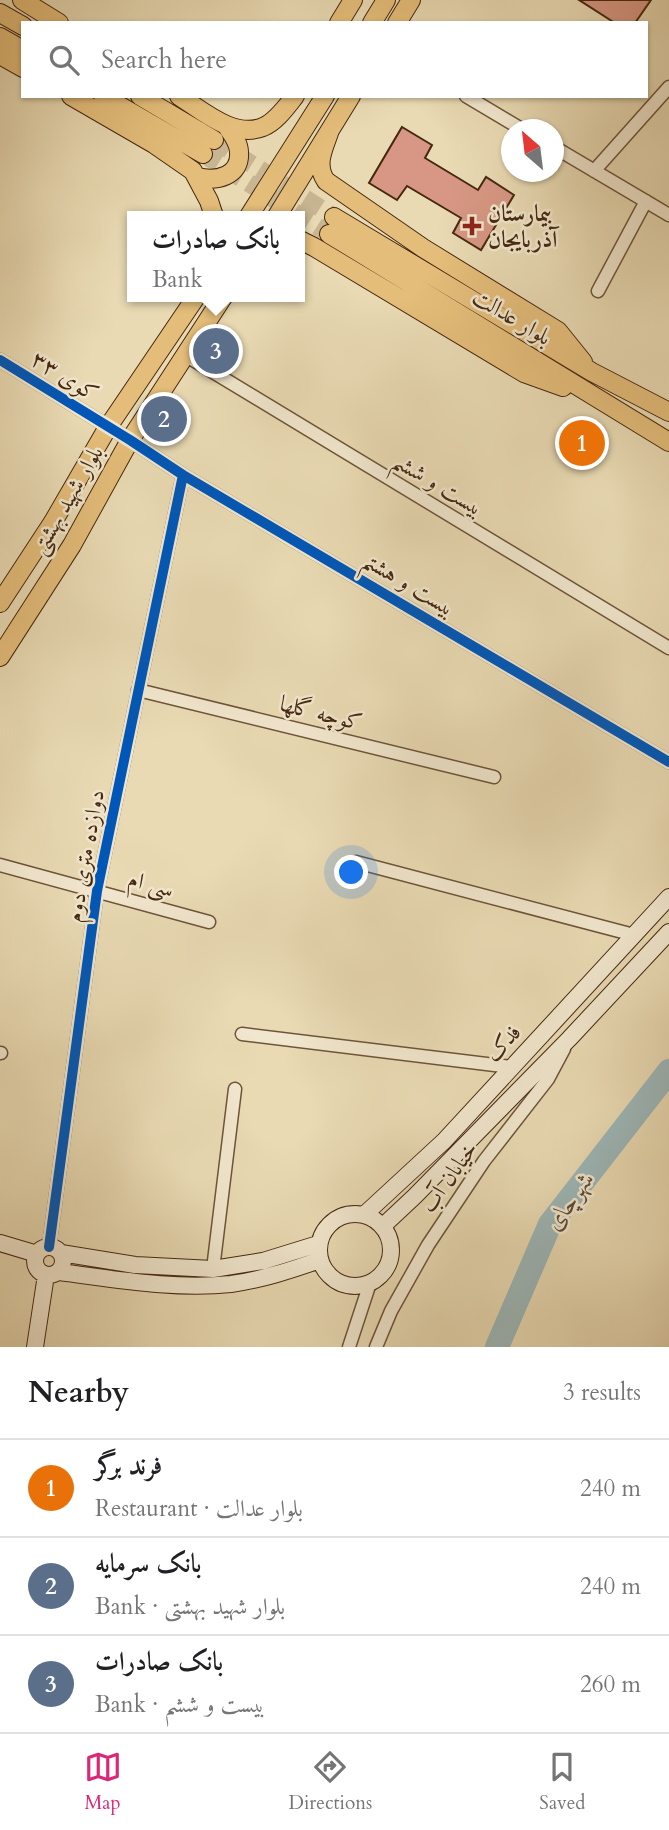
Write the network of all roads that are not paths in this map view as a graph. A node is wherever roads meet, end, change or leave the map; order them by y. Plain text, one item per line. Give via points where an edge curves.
1 (22, 0) edge
2 (353, 0) edge
3 (386, 0) edge
4 (411, 0) edge
5 (0, 13) edge
6 (56, 21) edge
7 (340, 21) edge
8 (373, 21) edge
9 (398, 21) edge
10 (21, 25) edge
11 (0, 37) edge
12 (21, 49) edge
13 (0, 55) edge
14 (21, 67) edge
15 (669, 87) edge
16 (74, 98) edge
17 (107, 98) edge
18 (143, 98) edge
19 (182, 98) edge
20 (293, 98) edge
21 (324, 98) edge
22 (350, 98) edge
23 (469, 98) edge
24 (505, 119) edge
25 (226, 125) junction
26 (329, 133) junction
27 (564, 153) edge
28 (594, 171) junction
29 (197, 177) junction
30 (326, 181) junction
31 (646, 201) junction
32 (212, 211) edge
33 (252, 211) edge
34 (280, 211) edge
35 (292, 211) edge
36 (669, 215) edge
37 (305, 241) edge
38 (597, 291) dead end
39 (193, 302) edge
40 (220, 302) edge
41 (185, 355) junction
42 (0, 360) edge
43 (593, 372) junction
44 (599, 400) junction
45 (669, 412) edge
46 (108, 427) junction
47 (130, 440) junction
48 (669, 442) edge
49 (183, 475) junction
50 (0, 603) edge
51 (669, 649) edge
52 (0, 657) edge
53 (138, 690) junction
54 (669, 762) edge
55 (494, 777) dead end
56 (356, 862) dead end
57 (0, 865) edge
58 (97, 891) junction
59 (669, 897) edge
60 (209, 922) dead end
61 (669, 932) edge
62 (635, 935) junction
63 (242, 1034) dead end
64 (569, 1039) junction
65 (511, 1068) junction
66 (235, 1089) dead end
67 (365, 1214) junction
68 (383, 1226) junction
69 (0, 1243) edge
70 (49, 1252) junction
71 (319, 1252) junction
72 (213, 1269) junction
73 (52, 1273) junction
74 (370, 1283) junction
75 (35, 1347) edge
76 (349, 1347) edge
77 (376, 1347) edge

1 - 6 main road
2 - 7 main road
3 - 8 main road
4 - 9 main road
5 - 10 main road
11 - 12 main road
13 - 14 main road
15 - 28 street
16 - 29 main road via 154,144
17 - 18 main road via 208,147
19 - 25 main road
20 - 25 main road via 264,127 248,130
21 - 33 main road
22 - 26 main road
23 - 24 street
25 - 29 main road via 239,151 235,168 226,177
26 - 30 main road via 320,159
26 - 34 main road
27 - 28 street
28 - 31 street
29 - 32 main road
30 - 35 main road via 308,186
30 - 43 main road via 423,248 558,331
31 - 36 street
31 - 38 street
37 - 44 main road via 524,373
39 - 46 main road, بلوار شهید بهشتی
40 - 41 main road, بلوار شهید بهشتی
41 - 47 main road, بلوار شهید بهشتی
41 - 51 street, بیست و ششم
42 - 46 street, کوی ۳۳
43 - 44 main road, بلوار عدالت via 331,225
43 - 45 main road, بلوار عدالت
44 - 48 main road, بلوار عدالت
46 - 47 street, کوی ۳۳
46 - 50 main road, بلوار شهید بهشتی
47 - 49 street, بیست و هشتم
47 - 52 main road, بلوار شهید بهشتی via 72,545
49 - 53 street, دوازده متری دوم
49 - 54 street, بیست و هشتم
53 - 55 street, کوچه گلها
53 - 58 street, دوازده متری دوم
56 - 62 street
57 - 58 street, سی ام
58 - 60 street, سی ام
58 - 70 street, دوازده متری دوم
59 - 62 street, فدک
61 - 64 street, فدک
62 - 65 street, فدک
63 - 65 street
64 - 68 street, فدک
64 - 77 street, خیابان آب via 548,1079 484,1161 428,1245
65 - 67 street, فدک via 444,1141
66 - 72 street
67 - 68 street
67 - 71 street via 340,1216 330,1223 322,1233
68 - 74 street via 391,1251 381,1275
69 - 70 street
70 - 72 street via 135,1265
70 - 73 street via 63,1259 62,1266
70 - 73 street via 35,1260 40,1272
71 - 72 street
71 - 73 street via 272,1276 230,1284 183,1285
71 - 74 street via 325,1271 334,1280 345,1285
73 - 75 street
74 - 76 street

